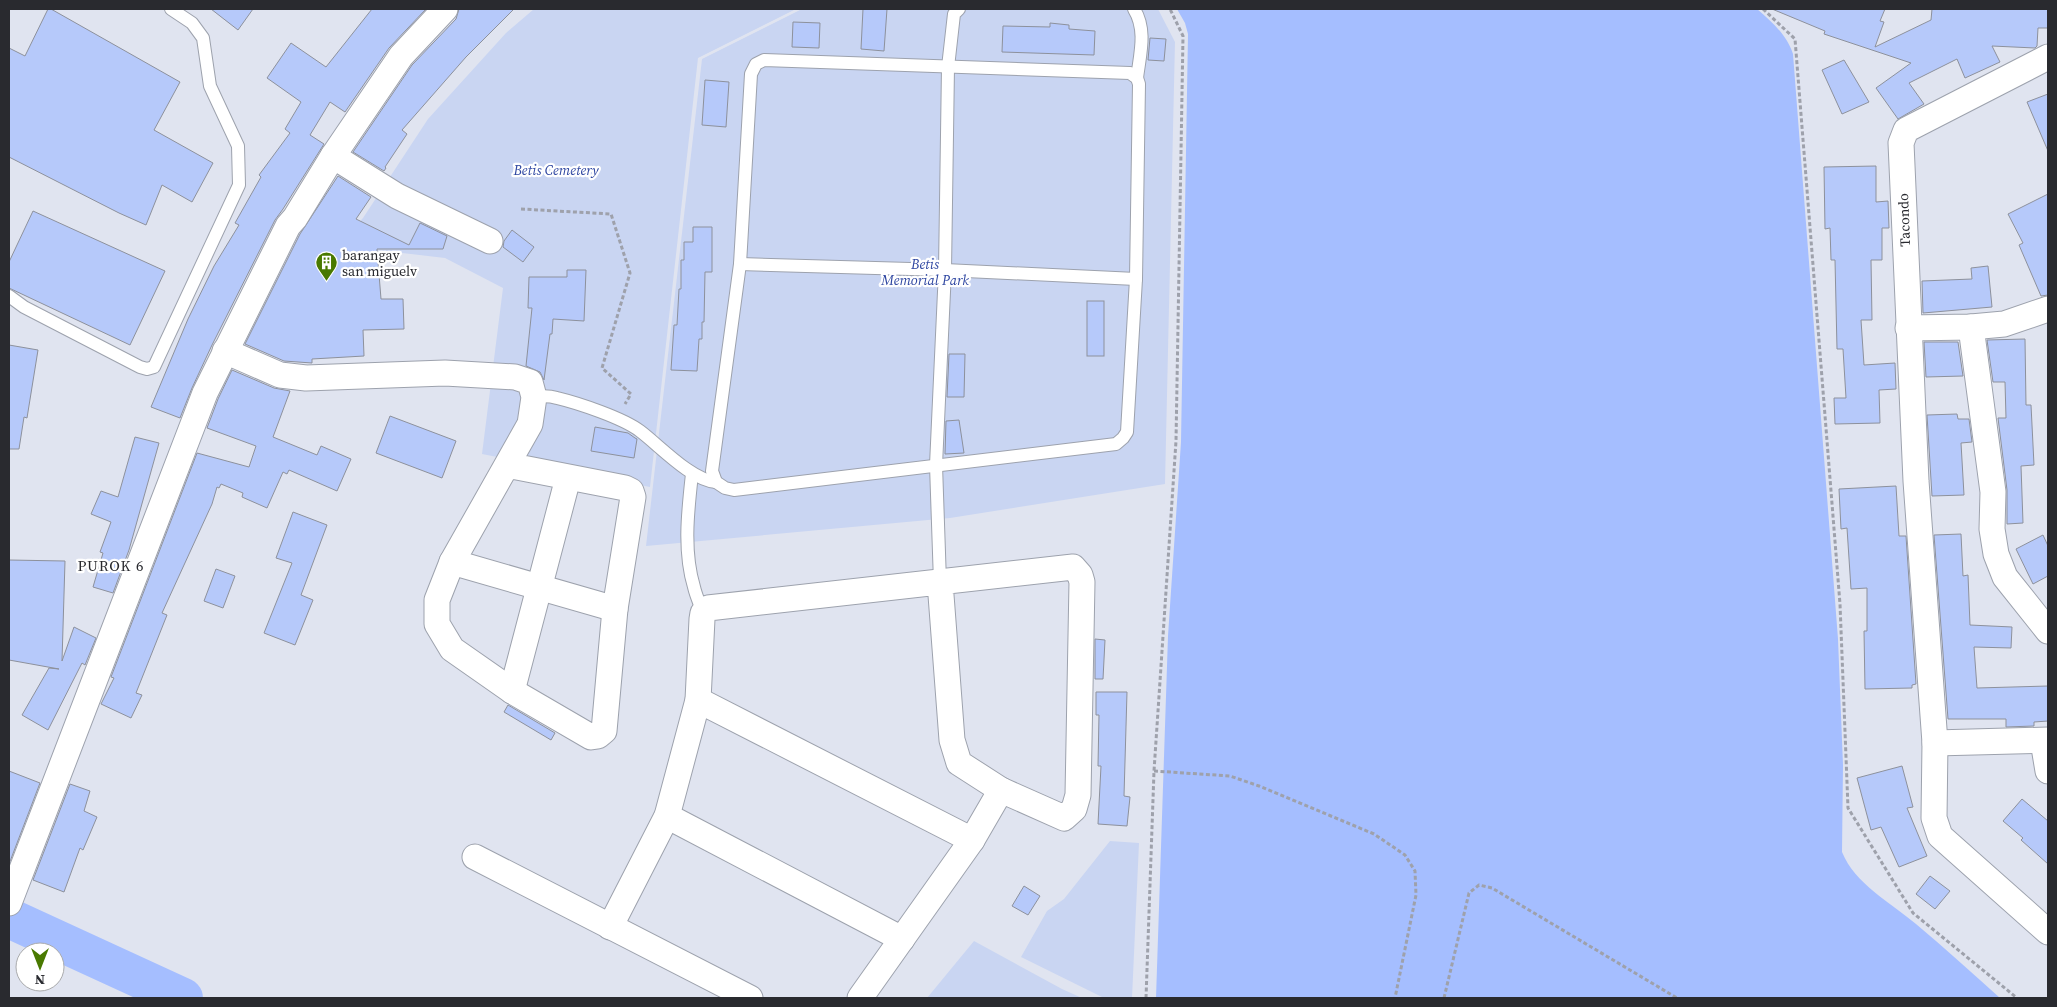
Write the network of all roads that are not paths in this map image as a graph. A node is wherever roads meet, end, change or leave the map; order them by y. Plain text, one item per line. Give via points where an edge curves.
1 (171, 9) edge
2 (445, 9) edge
3 (959, 9) edge
4 (1134, 9) edge
5 (2048, 57) edge
6 (948, 67) junction
7 (1137, 78) junction
8 (333, 156) junction
9 (490, 241) dead end
10 (740, 264) junction
11 (946, 270) junction
12 (1136, 279) junction
13 (9, 296) edge
14 (2048, 309) edge
15 (1971, 327) junction
16 (1908, 328) junction
17 (225, 351) junction
18 (534, 397) junction
19 (507, 465) junction
20 (936, 465) junction
21 (692, 474) junction
22 (568, 478) junction
23 (716, 482) junction
24 (452, 562) junction
25 (940, 582) junction
26 (540, 587) junction
27 (615, 609) junction
28 (703, 613) junction
29 (2048, 631) edge
30 (512, 691) junction
31 (698, 700) junction
32 (2046, 740) edge
33 (1935, 743) junction
34 (2048, 771) edge
35 (1001, 790) junction
36 (667, 816) junction
37 (972, 840) junction
38 (475, 857) dead end
39 (9, 903) edge
40 (610, 927) junction
41 (2048, 932) edge
42 (902, 939) junction
43 (750, 998) edge
44 (860, 998) edge

1 - 13 lane via 192,24 203,38 210,86 238,146 240,165 239,185 154,367 140,367 24,307
2 - 8 street via 402,56
3 - 6 lane via 954,14
4 - 7 lane via 1139,18 1142,39
5 - 16 street, Tacondo via 1906,130 1901,143
6 - 7 lane via 1130,73
6 - 10 lane via 764,60 756,64 751,74
6 - 11 lane
7 - 12 lane via 1140,84
8 - 9 street via 397,196
8 - 17 street via 288,226
10 - 11 lane
10 - 23 lane via 712,471
11 - 12 lane
11 - 20 lane
12 - 20 lane via 1127,432 1123,438 1116,444
14 - 15 street via 2004,324
15 - 16 street
15 - 29 street via 1993,492 1992,529 1996,554 2005,576
16 - 33 street, Tacondo
17 - 18 street via 280,375 306,378 445,373 515,377 530,382
17 - 39 street via 205,393
18 - 19 street via 530,424
18 - 21 lane via 556,397 637,429
19 - 22 street
19 - 24 street
20 - 23 lane via 734,490
20 - 25 lane
21 - 23 lane via 707,482
21 - 28 lane via 688,505 689,556 693,586
22 - 26 street
22 - 27 street via 625,488 634,497
24 - 26 street
24 - 30 street via 437,600 437,624 452,649
25 - 28 street via 708,608
25 - 35 street via 952,740 959,763
25 - 35 street via 1073,567 1080,575 1078,785 1074,809 1064,818
26 - 27 street
26 - 30 street
27 - 30 street via 604,731 598,736 591,737
28 - 31 street
31 - 36 street
31 - 37 street
32 - 33 street
32 - 34 street
33 - 41 street, Tacondo via 1934,818 1940,836
35 - 37 street
36 - 40 street
36 - 42 street
37 - 42 street
38 - 40 street
40 - 43 street
42 - 44 street

